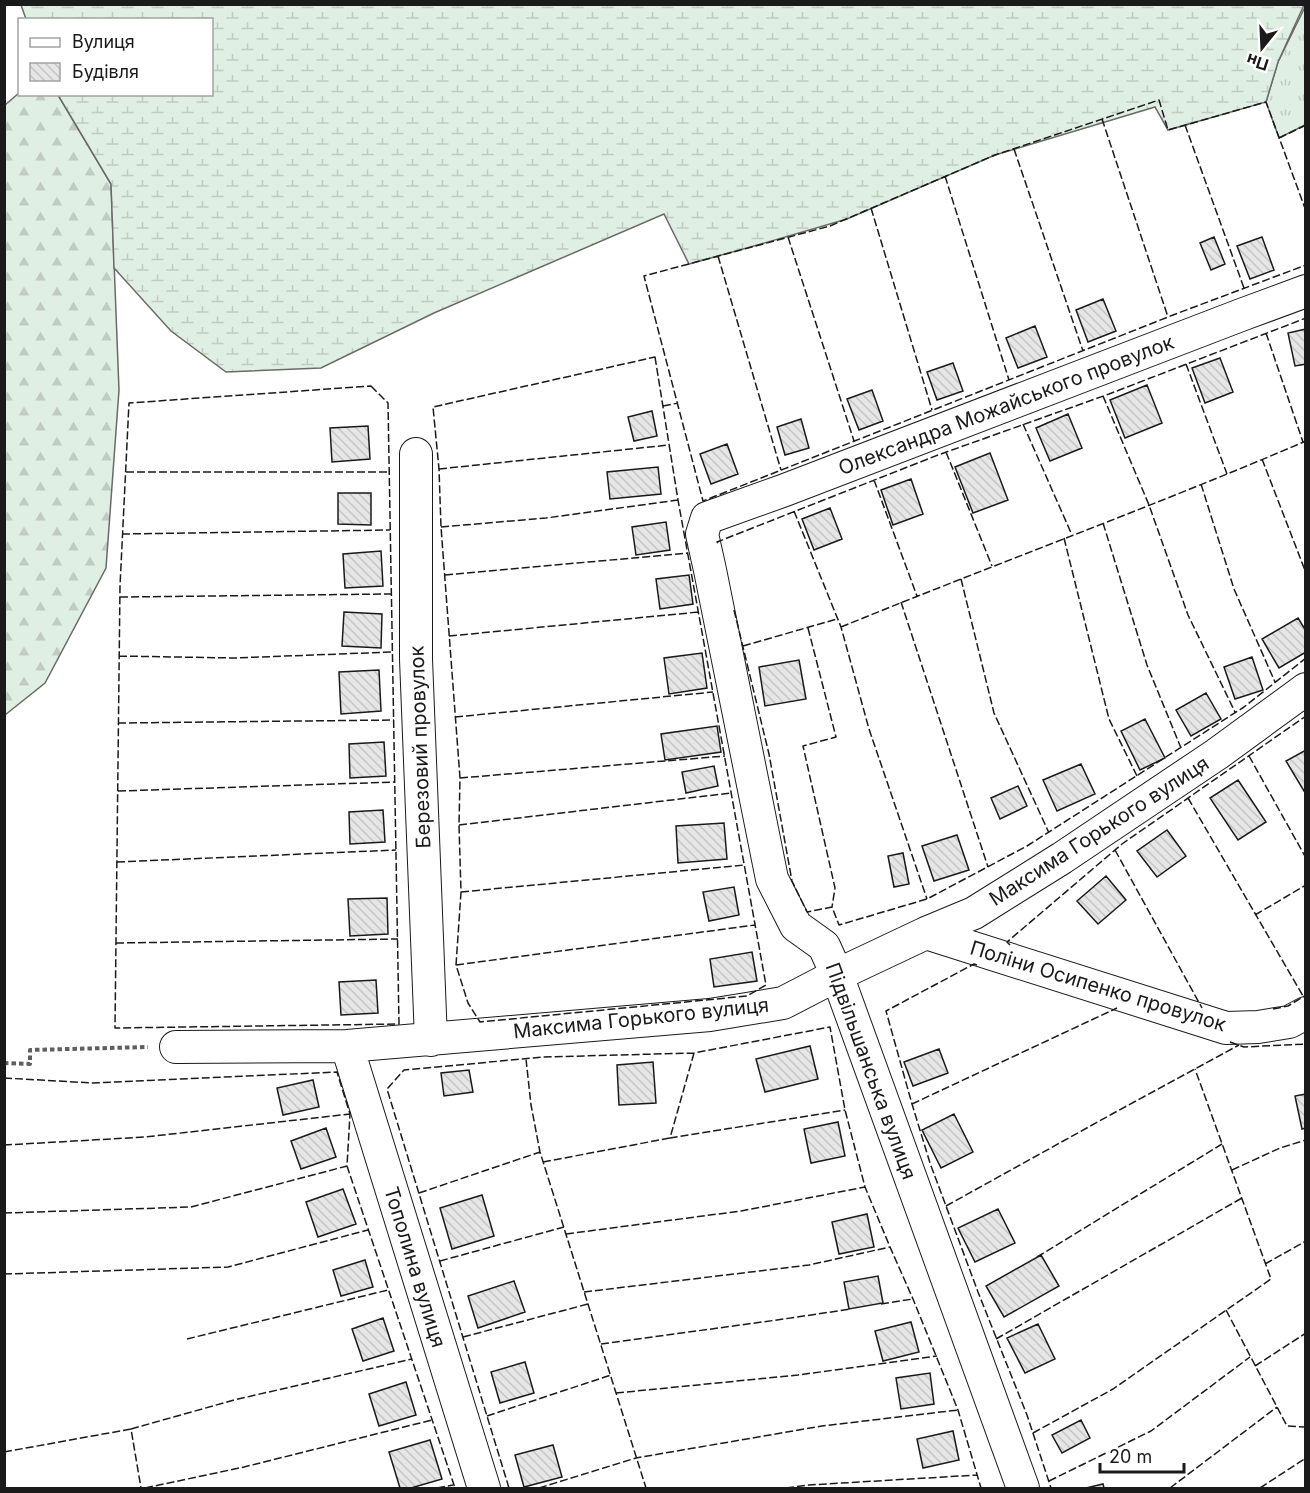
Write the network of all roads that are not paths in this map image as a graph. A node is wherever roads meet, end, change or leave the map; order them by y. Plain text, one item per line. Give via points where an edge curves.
1 (1305, 291) edge
2 (416, 454) dead end
3 (707, 518) joint
4 (1305, 689) edge
5 (926, 933) junction
6 (837, 975) junction
7 (1305, 1013) edge
8 (431, 1040) junction
9 (347, 1046) junction
10 (176, 1047) road end
11 (483, 1488) edge
12 (1023, 1488) edge

1 - 3 street, Олександра Можайського провулок
2 - 8 street, Березовий провулок via 416,658
3 - 6 street, Підвільшанська вулиця via 702,534 772,879 796,926 824,946
4 - 5 street, Максима Горького вулиця via 1217,754 1062,858 974,913
5 - 6 street, Максима Горького вулиця
5 - 7 street, Поліни Осипенко провулок via 1226,1028 1289,1022
6 - 8 street, Максима Горького вулиця via 783,1003 720,1013
6 - 12 street, Підвільшанська вулиця
8 - 9 street, Максима Горького вулиця
9 - 10 street, Максима Горького вулиця
9 - 11 street, Тополина вулиця

